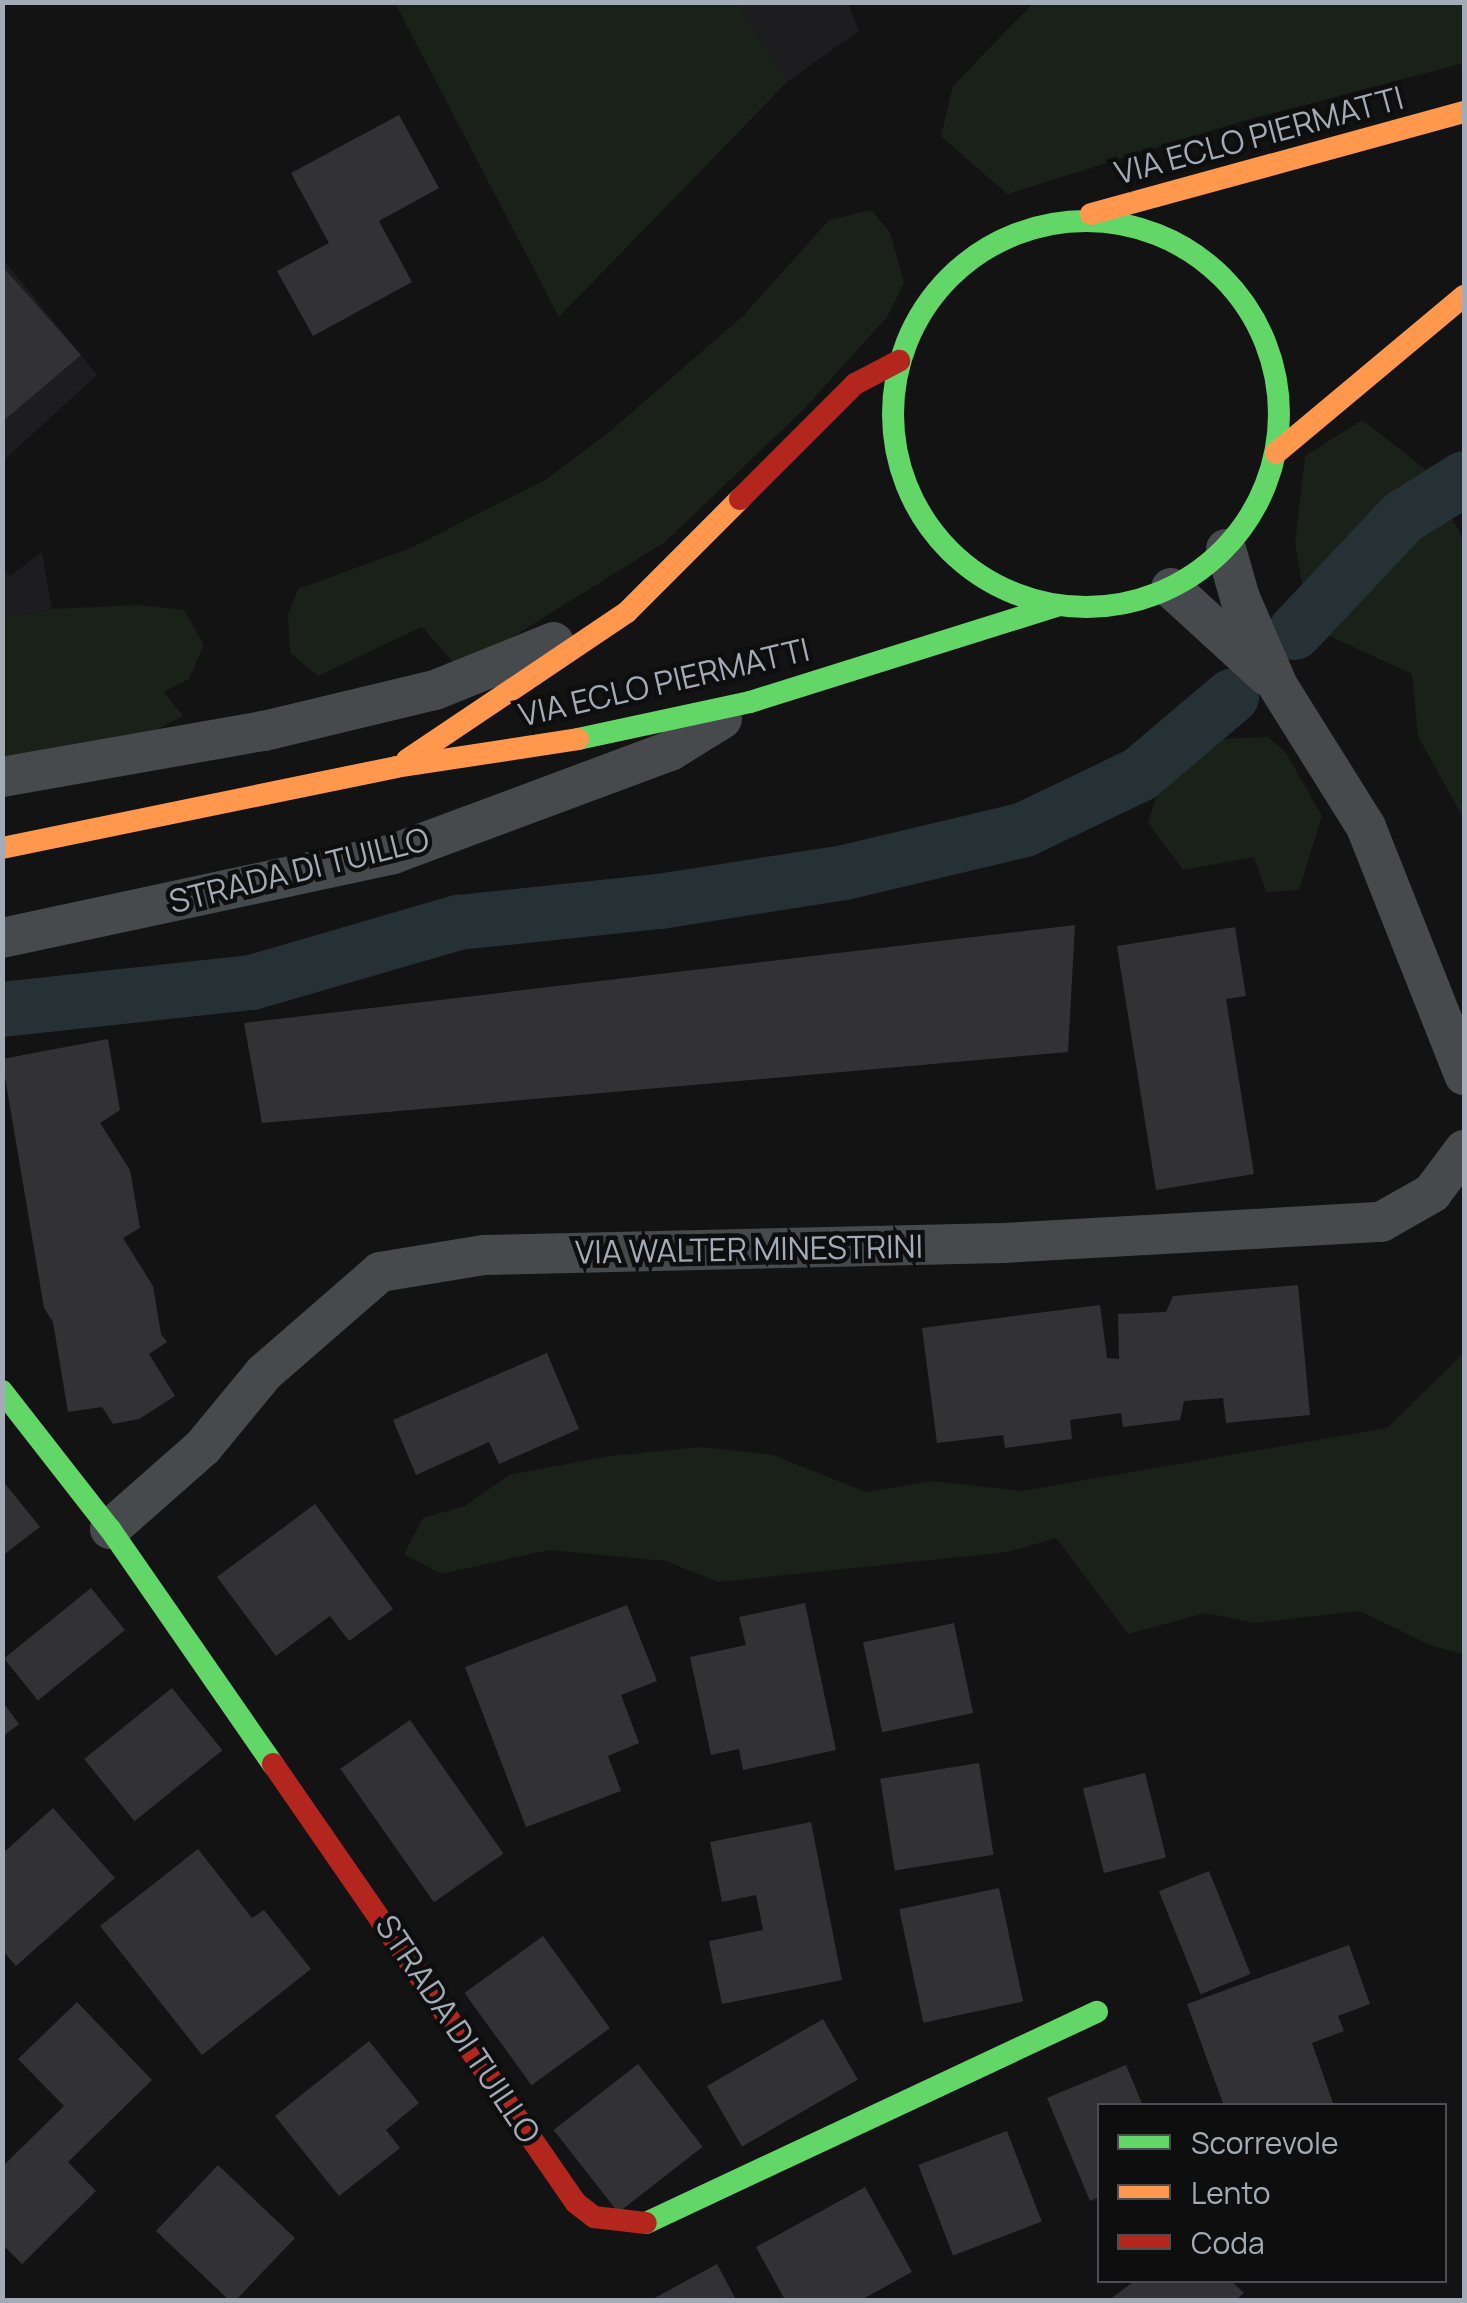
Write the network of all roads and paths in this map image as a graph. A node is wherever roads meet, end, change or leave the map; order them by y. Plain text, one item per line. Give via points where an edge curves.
1 (1464, 112) edge
2 (1070, 220) junction
3 (1464, 296) edge
4 (898, 360) junction
5 (1276, 453) junction
6 (1226, 549) junction
7 (1171, 588) junction
8 (1056, 606) junction
9 (627, 612) junction
10 (1278, 686) junction
11 (750, 702) junction
12 (396, 767) junction
13 (2, 777) edge
14 (2, 848) edge
15 (2, 938) edge
16 (1424, 967) junction
17 (1464, 981) edge
18 (1464, 1075) edge
19 (1464, 1150) edge
20 (2, 1392) edge
21 (110, 1529) junction
22 (1097, 2012) dead end

1 - 2 main road, VIA ECLO PIERMATTI
2 - 4 main road, VIA ECLO PIERMATTI via 1026,229 954,271 928,301
2 - 5 main road, VIA ECLO PIERMATTI via 1129,224 1185,246 1231,284 1264,335 1280,393
3 - 5 main road
4 - 8 main road, VIA ECLO PIERMATTI via 891,426 906,490 942,546 994,586
4 - 9 main road, VIA ECLO PIERMATTI via 854,384
5 - 6 main road, VIA ECLO PIERMATTI via 1258,504
6 - 7 main road, VIA ECLO PIERMATTI
6 - 10 street
7 - 8 main road, VIA ECLO PIERMATTI via 1096,608
7 - 10 street
8 - 11 main road, VIA ECLO PIERMATTI
9 - 12 main road, VIA ECLO PIERMATTI
9 - 13 street via 435,690 264,731
10 - 16 street via 1366,827
11 - 12 main road, VIA ECLO PIERMATTI via 553,745
11 - 15 street, STRADA DI TUILLO via 670,751 392,854
12 - 14 main road, VIA ECLO PIERMATTI
16 - 17 street
16 - 18 street
19 - 21 street, VIA WALTER MINESTRINI via 1432,1193 1381,1222 1003,1243 484,1255 380,1272 264,1373 203,1447
20 - 21 main road, STRADA DI TUILLO
21 - 22 main road, STRADA DI TUILLO via 576,2203 594,2217 638,2225 660,2218

